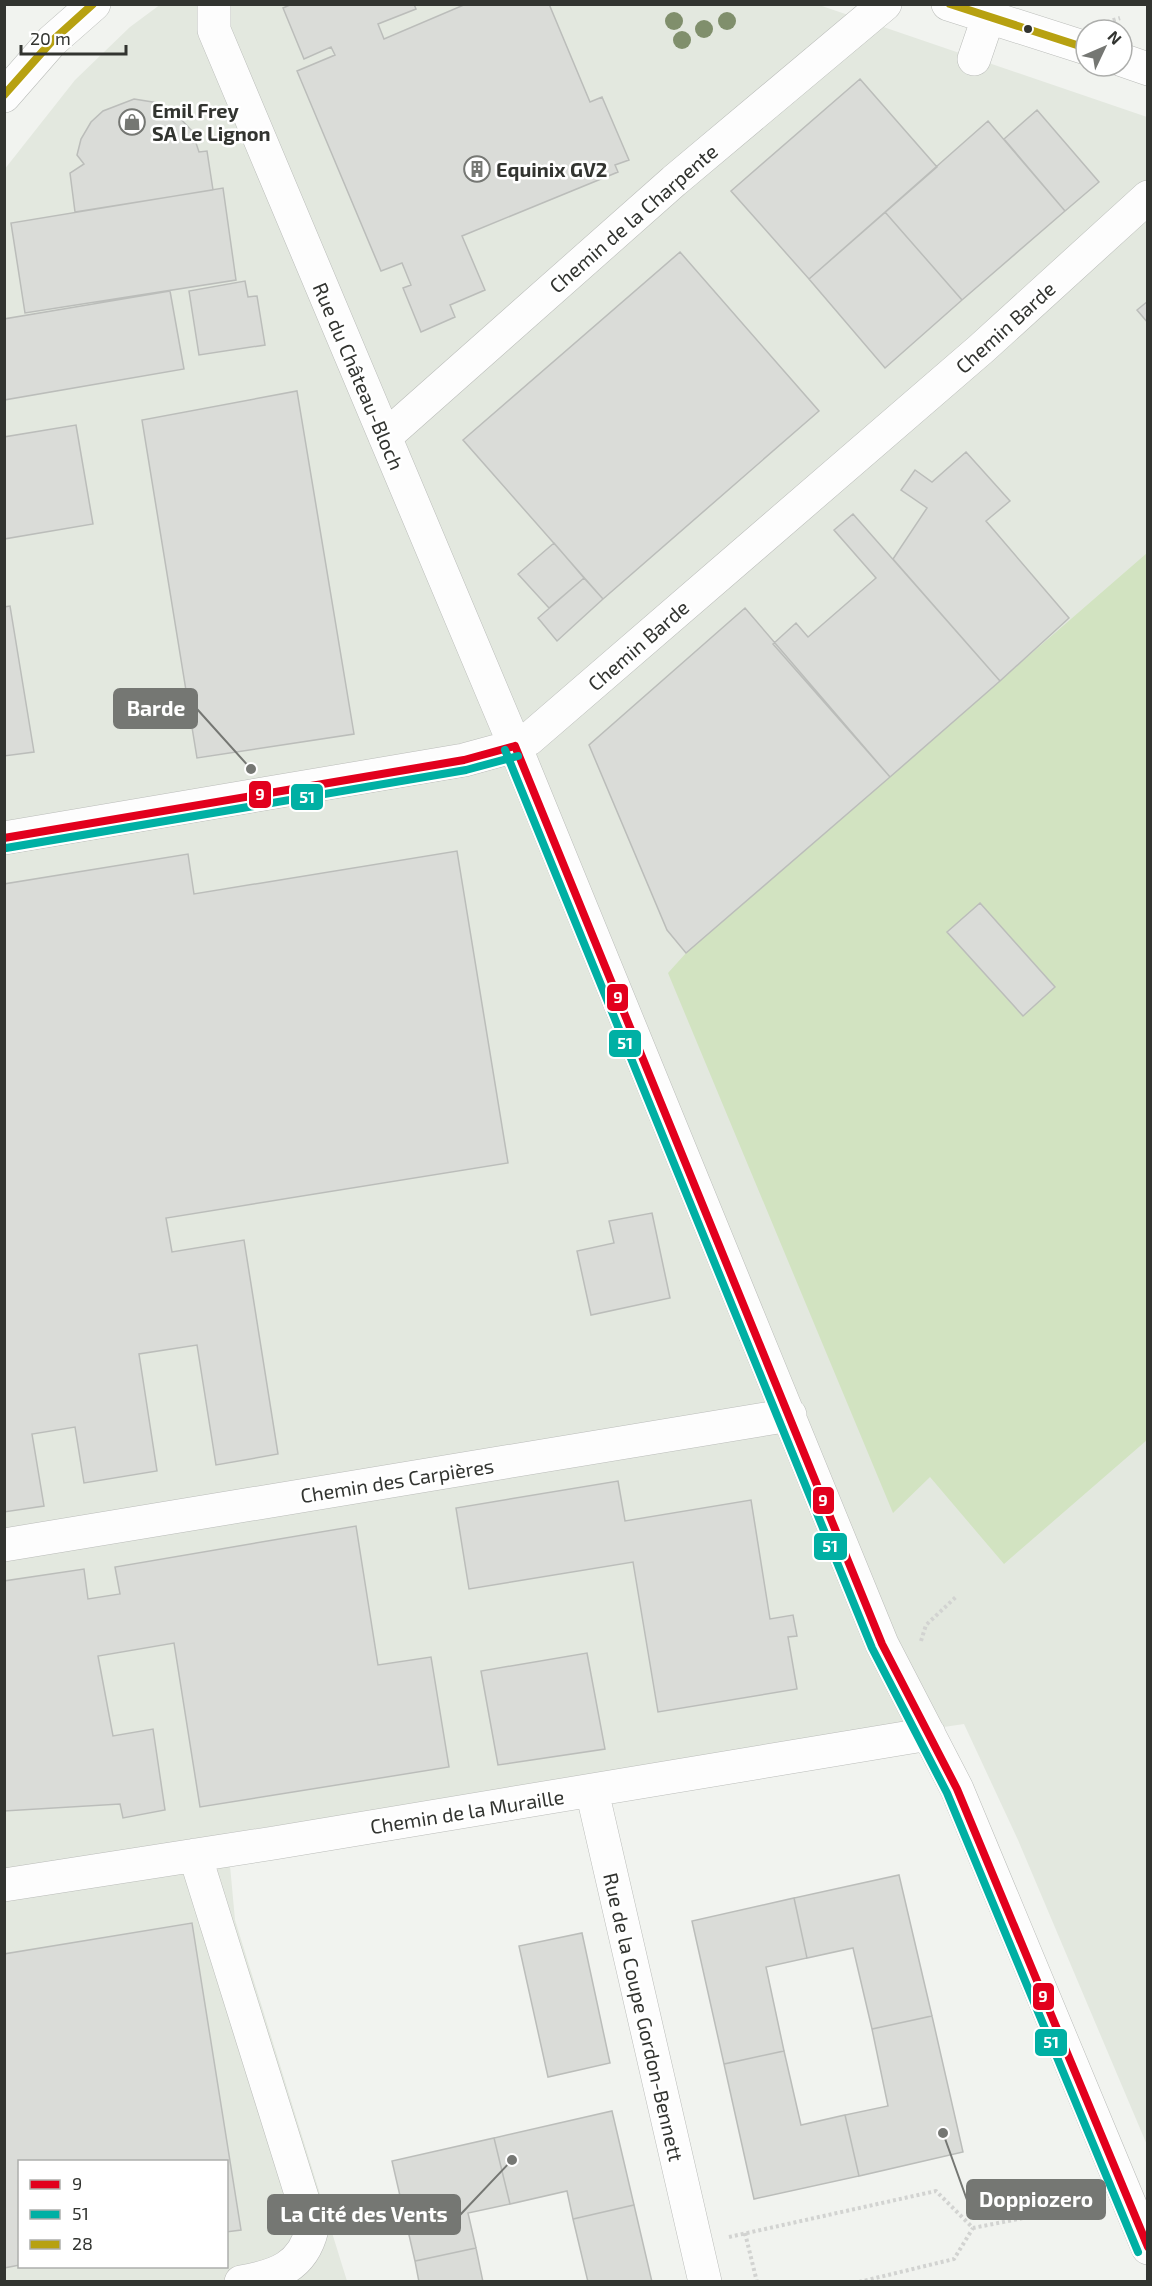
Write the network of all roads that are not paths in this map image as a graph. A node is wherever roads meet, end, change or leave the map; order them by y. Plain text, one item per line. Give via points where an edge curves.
1 (94, 4) edge
2 (214, 4) edge
3 (885, 4) edge
4 (948, 4) edge
5 (988, 18) junction
6 (1074, 44) edge
7 (974, 59) dead end
8 (4, 96) edge
9 (1148, 197) edge
10 (386, 436) junction
11 (515, 746) junction
12 (4, 838) edge
13 (790, 1415) junction
14 (4, 1545) edge
15 (929, 1734) junction
16 (592, 1791) junction
17 (195, 1855) junction
18 (4, 1885) edge
19 (1148, 2248) edge
20 (241, 2282) edge
21 (705, 2282) edge

1 - 8 street via 52,41
2 - 10 street, Rue du Château-Bloch via 214,30
3 - 10 street, Chemin de la Charpente via 674,181
4 - 5 street
5 - 6 street
5 - 7 street
9 - 11 street, Chemin Barde via 974,356 529,739
10 - 11 street, Rue du Château-Bloch
11 - 12 street, Chemin Barde via 464,760
11 - 13 street, Rue du Château-Bloch
13 - 14 street, Chemin des Carpières
13 - 15 street, Rue du Château-Bloch via 882,1644
15 - 16 street, Chemin de la Muraille
15 - 19 street, Rue du Château-Bloch via 957,1790
16 - 17 street, Chemin de la Muraille
16 - 21 street, Rue de la Coupe Gordon-Bennett
17 - 18 street, Chemin de la Muraille
17 - 20 street via 312,2229 308,2247 291,2265 266,2277

